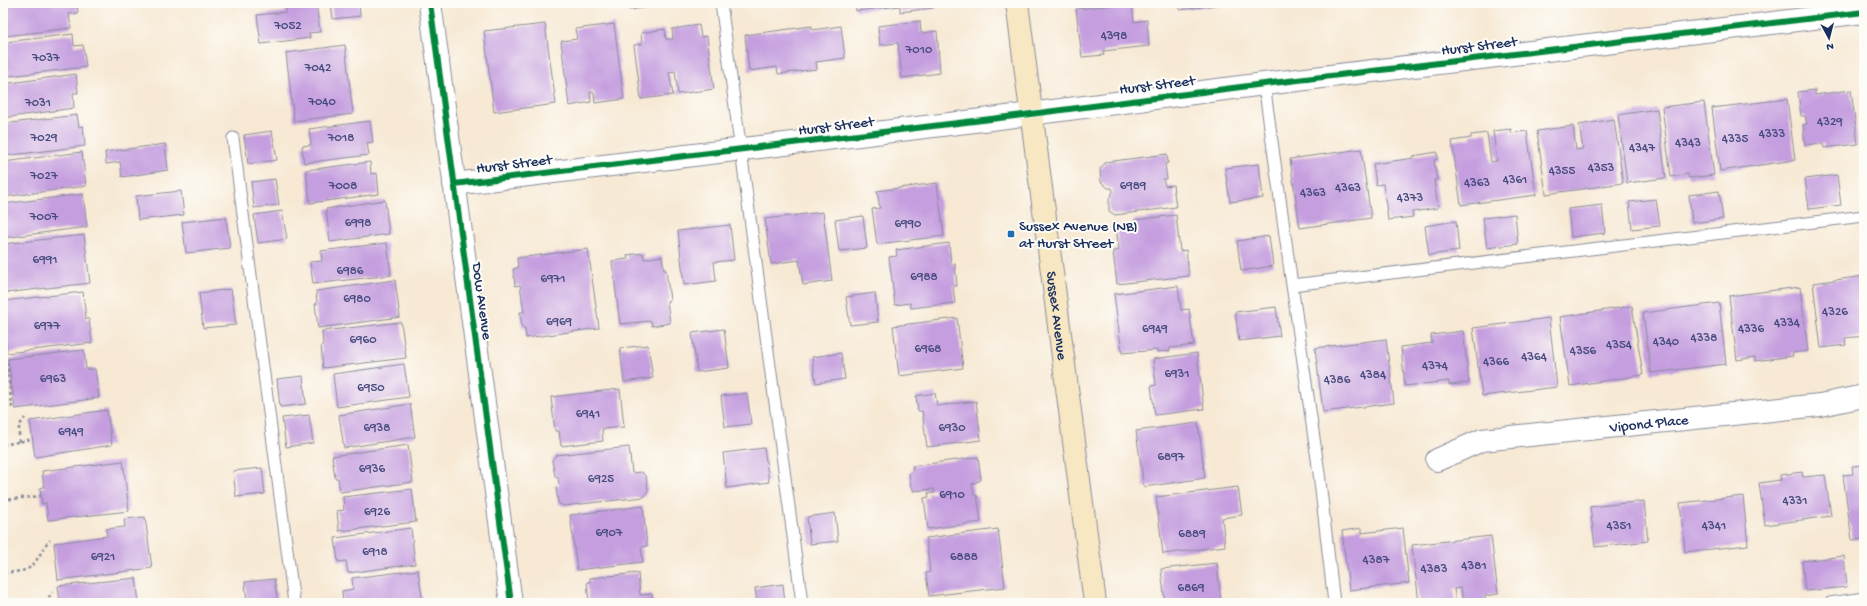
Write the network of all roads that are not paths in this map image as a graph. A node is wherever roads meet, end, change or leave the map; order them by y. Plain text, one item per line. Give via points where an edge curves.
1 (430, 3) edge
2 (721, 3) edge
3 (1017, 3) edge
4 (1864, 12) edge
5 (1264, 84) junction
6 (1032, 113) junction
7 (233, 138) dead end
8 (740, 149) junction
9 (454, 184) junction
10 (1864, 216) edge
11 (1292, 285) junction
12 (1864, 396) edge
13 (1437, 460) dead end
14 (1864, 598) edge
15 (294, 603) edge
16 (512, 603) edge
17 (802, 603) edge
18 (1095, 603) edge
19 (1334, 603) edge
20 (1830, 603) edge

1 - 9 street, Dow Avenue
2 - 8 lane
3 - 6 street, Sussex Avenue
4 - 5 street, Hurst Street
5 - 6 street, Hurst Street
5 - 11 lane
6 - 8 street, Hurst Street
6 - 18 street, Sussex Avenue
7 - 15 lane
8 - 9 street, Hurst Street
8 - 17 lane
9 - 16 street, Dow Avenue
10 - 11 lane
11 - 19 lane via 1319,473
12 - 13 street, Vipond Place via 1820,405 1482,440
14 - 20 lane

